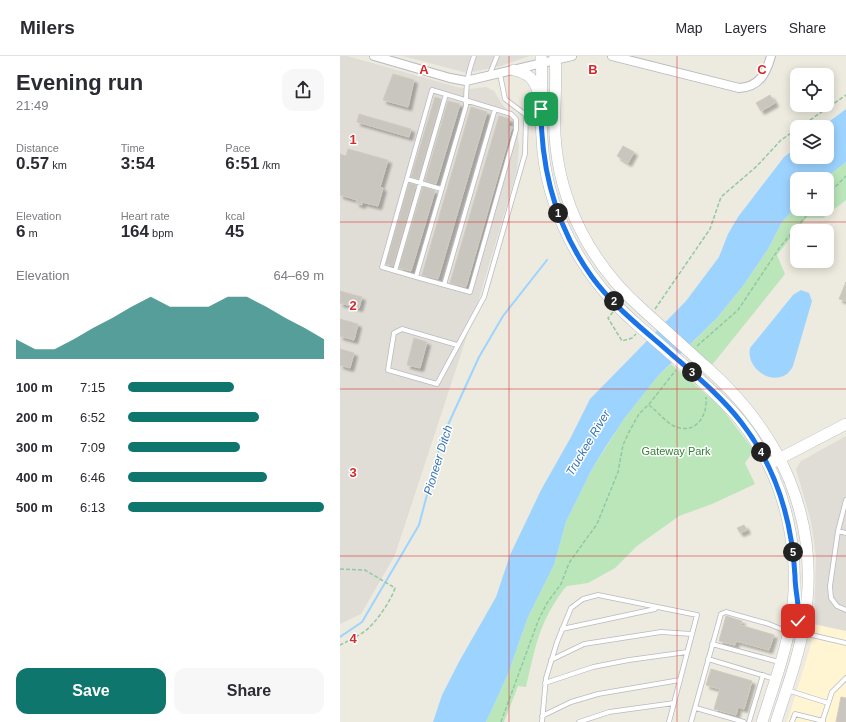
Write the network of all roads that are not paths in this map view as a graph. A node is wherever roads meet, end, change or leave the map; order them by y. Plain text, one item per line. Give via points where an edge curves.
1 (374, 56) edge
2 (474, 56) edge
3 (497, 56) edge
4 (572, 56) edge
5 (612, 56) edge
6 (771, 56) edge
7 (555, 58) edge
8 (542, 60) edge
9 (514, 70) junction
10 (500, 74) junction
11 (489, 76) junction
12 (466, 81) junction
13 (446, 94) junction
14 (466, 100) junction
15 (541, 100) junction
16 (496, 109) junction
17 (407, 179) junction
18 (420, 183) junction
19 (441, 189) junction
20 (394, 271) junction
21 (416, 277) junction
22 (444, 285) junction
23 (457, 345) junction
24 (846, 424) edge
25 (780, 458) junction
26 (768, 465) junction
27 (846, 500) edge
28 (838, 531) junction
29 (846, 533) edge
30 (795, 578) junction
31 (657, 608) junction
32 (846, 610) edge
33 (562, 629) junction
34 (788, 632) junction
35 (802, 633) junction
36 (692, 634) junction
37 (846, 643) edge
38 (712, 644) junction
39 (687, 652) junction
40 (708, 659) junction
41 (551, 660) junction
42 (780, 662) junction
43 (763, 675) junction
44 (846, 678) edge
45 (775, 679) junction
46 (680, 680) junction
47 (545, 683) junction
48 (786, 690) junction
49 (674, 703) junction
50 (828, 703) junction
51 (696, 708) junction
52 (542, 716) junction
53 (542, 722) edge
54 (579, 722) edge
55 (669, 722) edge
56 (691, 722) edge
57 (744, 722) edge
58 (749, 722) edge
59 (762, 722) edge
60 (776, 722) edge
61 (781, 722) edge
62 (792, 722) edge
63 (822, 722) edge

1 - 12 street
2 - 12 lane
3 - 11 lane
4 - 7 street
5 - 6 street via 739,88 750,87 762,78
7 - 8 street
7 - 25 main road, bridge via 556,150 567,197 578,226 595,256 620,289 747,407
8 - 9 street
8 - 15 main road
9 - 10 street
9 - 15 main road via 532,77
10 - 11 street
10 - 23 lane via 505,99 526,115 525,154 484,297
11 - 12 street
12 - 14 lane
13 - 14 lane
13 - 17 lane via 432,90
13 - 18 lane
14 - 16 lane
14 - 19 lane
15 - 26 main road, bridge via 543,154 548,182 558,214 592,277 633,321 695,375 741,421
16 - 22 lane
16 - 22 lane via 511,114 516,119 516,130 470,292
17 - 18 lane
17 - 20 lane via 382,267
18 - 19 lane
18 - 20 lane
19 - 21 lane
20 - 21 lane
21 - 22 lane
23 - 23 lane via 436,384 388,370 394,333 402,329
24 - 25 main road
25 - 26 main road
25 - 35 main road via 799,509 806,546 808,584
26 - 30 main road via 788,520
27 - 28 lane
28 - 29 lane
28 - 32 lane via 830,592 837,606
30 - 34 main road
30 - 35 main road via 799,628
31 - 33 lane
31 - 33 lane via 598,595 583,599 571,608
31 - 36 lane via 697,615
33 - 41 lane
34 - 38 lane via 724,612
34 - 42 main road
35 - 37 lane
35 - 48 main road
36 - 39 lane
36 - 41 lane via 661,632 584,644
38 - 40 lane
38 - 42 lane
39 - 46 lane
39 - 47 lane via 593,667
40 - 43 lane
40 - 51 lane
41 - 47 lane
42 - 45 main road
43 - 45 lane
43 - 58 lane
44 - 50 lane via 832,692
45 - 59 main road
46 - 49 lane
46 - 52 lane via 598,694 571,702
47 - 52 lane
48 - 50 lane
48 - 60 main road
48 - 61 main road
49 - 54 lane via 609,712
49 - 55 lane
50 - 63 lane
51 - 56 lane
51 - 57 lane
52 - 53 lane
62 - 63 lane via 795,714

